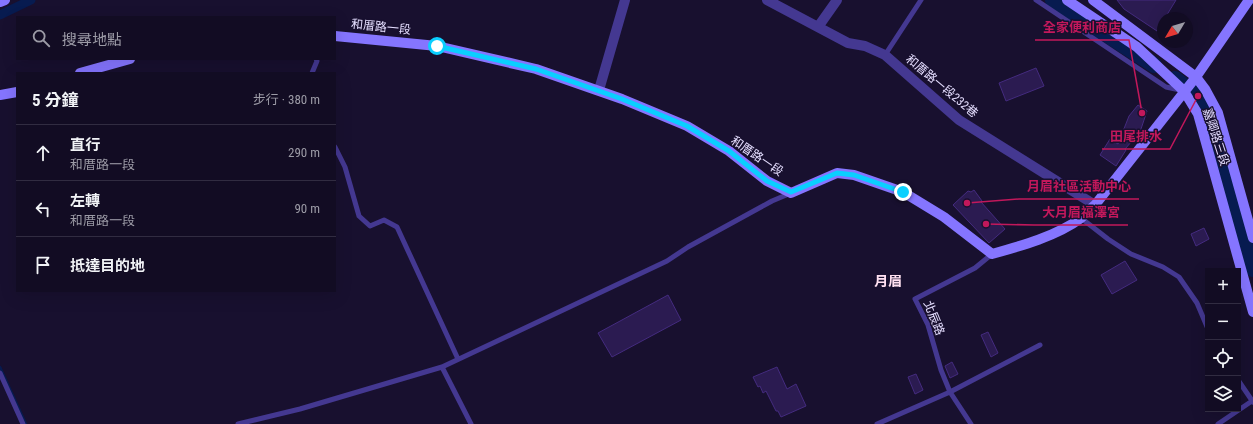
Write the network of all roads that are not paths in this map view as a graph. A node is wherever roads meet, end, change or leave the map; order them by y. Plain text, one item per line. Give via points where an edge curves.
1 (5, 0) edge
2 (625, 0) edge
3 (767, 0) edge
4 (837, 0) edge
5 (921, 0) edge
6 (1036, 0) edge
7 (1067, 0) edge
8 (1093, 0) edge
9 (1247, 1) edge
10 (0, 2) edge
11 (818, 27) junction
12 (336, 36) edge
13 (885, 55) junction
14 (126, 60) edge
15 (316, 60) edge
16 (84, 72) edge
17 (312, 72) edge
18 (1194, 79) junction
19 (599, 90) junction
20 (1184, 91) junction
21 (16, 92) edge
22 (0, 95) edge
23 (336, 149) edge
24 (791, 192) junction
25 (1095, 205) junction
26 (1081, 218) junction
27 (1253, 238) edge
28 (992, 254) junction
29 (1253, 312) edge
30 (1205, 322) edge
31 (1040, 345) dead end
32 (458, 359) junction
33 (442, 366) junction
34 (0, 373) edge
35 (1241, 385) edge
36 (950, 392) junction
37 (1252, 402) edge
38 (23, 424) edge
39 (238, 424) edge
40 (471, 424) edge
41 (877, 424) edge
42 (970, 424) edge
43 (1218, 424) edge

1 - 10 street
2 - 19 street
3 - 11 street, 和厝路一段232巷
4 - 11 street
5 - 13 lane
6 - 20 lane via 1166,87
7 - 20 street, 嘉卿路三段 via 1137,48
8 - 18 street, 嘉卿路三段
9 - 18 street
11 - 13 street, 和厝路一段232巷 via 848,43 864,46
12 - 19 street, 和厝路一段 via 437,46 536,69
13 - 25 street, 和厝路一段232巷 via 959,120
14 - 16 street
15 - 17 lane
18 - 20 street
18 - 27 street, 嘉卿路三段 via 1205,89 1218,113
19 - 24 street, 和厝路一段 via 687,126 729,151 767,181
20 - 25 street
20 - 29 street, 嘉卿路三段 via 1198,114
21 - 22 street
23 - 32 lane via 345,167 360,216 370,226 384,220 397,227
24 - 28 street via 837,173 854,175 903,192 944,217
24 - 32 lane via 688,247 667,261
25 - 26 street
26 - 28 street via 1030,243
26 - 30 lane via 1131,254 1163,267 1179,277 1197,303
28 - 36 lane, 北辰路 via 975,268 915,299 928,325
31 - 36 lane
32 - 33 lane
33 - 39 lane via 300,409
33 - 40 lane
34 - 38 lane
35 - 37 lane
36 - 41 lane
36 - 42 lane, 北辰路
37 - 43 lane

